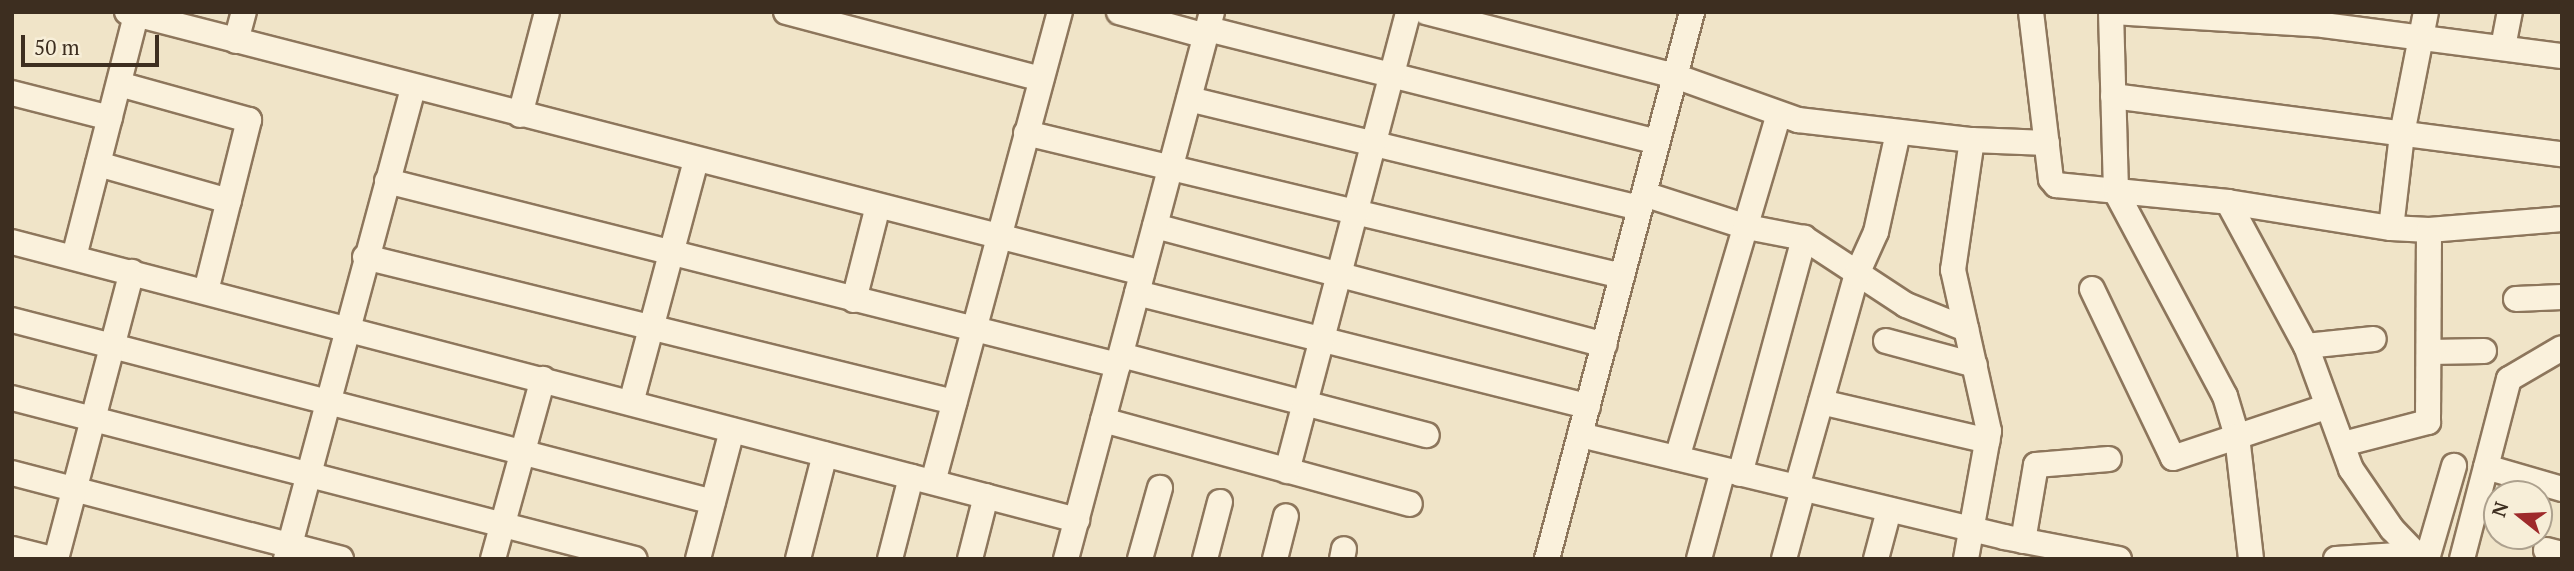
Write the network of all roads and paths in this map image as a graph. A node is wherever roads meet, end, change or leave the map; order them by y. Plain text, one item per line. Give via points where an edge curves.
1 (244, 12) edge
2 (547, 12) edge
3 (786, 12) edge
4 (1060, 12) edge
5 (1119, 12) edge
6 (1408, 12) edge
7 (1426, 12) edge
8 (1692, 12) edge
9 (2031, 12) edge
10 (2112, 12) edge
11 (2426, 12) edge
12 (2510, 12) edge
13 (132, 13) edge
14 (1208, 26) edge
15 (2420, 37) junction
16 (236, 41) junction
17 (2504, 47) junction
18 (2562, 56) edge
19 (1392, 76) junction
20 (1675, 76) junction
21 (1041, 79) junction
22 (119, 83) junction
23 (413, 88) junction
24 (12, 93) edge
25 (2113, 96) junction
26 (1189, 99) junction
27 (520, 115) junction
28 (1778, 116) junction
29 (110, 118) junction
30 (1026, 133) junction
31 (1898, 133) junction
32 (2402, 134) junction
33 (1972, 140) junction
34 (1657, 142) junction
35 (2047, 143) junction
36 (1374, 144) junction
37 (2562, 154) edge
38 (696, 160) junction
39 (98, 164) junction
40 (1170, 168) junction
41 (387, 181) junction
42 (2116, 192) junction
43 (229, 201) junction
44 (1642, 201) junction
45 (2228, 202) junction
46 (878, 206) junction
47 (1356, 213) junction
48 (2562, 219) edge
49 (1155, 226) junction
50 (1747, 227) junction
51 (2391, 228) junction
52 (2428, 230) junction
53 (996, 236) junction
54 (1804, 238) junction
55 (12, 242) edge
56 (671, 254) junction
57 (74, 257) junction
58 (365, 257) junction
59 (132, 272) junction
60 (1857, 274) junction
61 (1340, 275) junction
62 (1622, 276) junction
63 (1140, 283) junction
64 (2092, 289) dead end
65 (206, 291) junction
66 (2562, 297) edge
67 (2516, 299) dead end
68 (854, 300) junction
69 (12, 320) edge
70 (346, 326) junction
71 (651, 328) junction
72 (1966, 329) junction
73 (972, 330) junction
74 (2374, 339) dead end
75 (1323, 340) junction
76 (1886, 341) dead end
77 (1604, 345) junction
78 (113, 346) junction
79 (2305, 346) junction
80 (2562, 348) edge
81 (2484, 351) dead end
82 (2430, 352) junction
83 (1119, 360) junction
84 (1975, 365) junction
85 (543, 379) junction
86 (12, 398) edge
87 (327, 400) junction
88 (954, 402) junction
89 (1821, 402) junction
90 (631, 403) junction
91 (1307, 403) junction
92 (2328, 406) junction
93 (1588, 407) junction
94 (92, 419) junction
95 (1103, 421) junction
96 (732, 430) junction
97 (1427, 435) dead end
98 (1580, 435) junction
99 (2237, 436) junction
100 (1988, 441) junction
101 (2343, 444) junction
102 (523, 452) junction
103 (825, 454) junction
104 (1677, 458) junction
105 (2109, 459) dead end
106 (2454, 466) dead end
107 (2486, 467) junction
108 (1287, 471) junction
109 (1732, 472) junction
110 (12, 473) edge
111 (308, 475) junction
112 (922, 480) junction
113 (1160, 488) dead end
114 (1800, 488) junction
115 (75, 489) junction
116 (2562, 489) edge
117 (986, 496) junction
118 (713, 502) junction
119 (1220, 502) dead end
120 (1410, 504) dead end
121 (1889, 510) junction
122 (1286, 516) dead end
123 (1077, 520) junction
124 (502, 525) junction
125 (1973, 530) junction
126 (2034, 548) edge
127 (12, 549) edge
128 (288, 552) edge
129 (2420, 557) edge
130 (54, 559) edge
131 (341, 559) edge
132 (492, 559) edge
133 (635, 559) edge
134 (698, 559) edge
135 (798, 559) edge
136 (890, 559) edge
137 (970, 559) edge
138 (1066, 559) edge
139 (1140, 559) edge
140 (1205, 559) edge
141 (1275, 559) edge
142 (1547, 559) edge
143 (1699, 559) edge
144 (1784, 559) edge
145 (1876, 559) edge
146 (1966, 559) edge
147 (2119, 559) edge
148 (2251, 559) edge
149 (2336, 559) edge
150 (2462, 559) edge

1 - 16 street
2 - 27 street
3 - 21 street
4 - 21 street
5 - 14 street
6 - 19 street
7 - 20 street
8 - 20 street
9 - 35 street
10 - 15 street via 2323,25
10 - 25 street
11 - 15 street
12 - 17 street
13 - 16 street
13 - 22 street
14 - 19 street
14 - 26 street
15 - 17 street
15 - 32 street
16 - 23 street
17 - 18 street
19 - 34 street
19 - 36 street
20 - 28 street
20 - 34 street
21 - 30 street
22 - 29 street
22 - 43 street via 249,120
23 - 27 street
23 - 41 street
24 - 29 street
25 - 32 street
25 - 42 street
26 - 36 street
26 - 40 street
27 - 38 street
28 - 31 street
28 - 50 street
29 - 39 street
30 - 40 street
30 - 53 street
31 - 33 street
31 - 60 street via 1876,232
32 - 37 street
32 - 51 street
33 - 35 street
33 - 72 street via 1953,270
34 - 44 street
35 - 42 street via 2056,186
36 - 44 street
36 - 47 street
38 - 46 street
38 - 56 street
39 - 43 street
39 - 57 street
40 - 47 street
40 - 49 street
41 - 56 street
41 - 58 street
42 - 45 street
42 - 99 street via 2225,396
43 - 65 street
44 - 50 street
44 - 62 street
45 - 51 street
45 - 79 street
46 - 53 street
46 - 68 street
47 - 61 street
47 - 62 street
48 - 52 street
49 - 61 street
49 - 63 street
50 - 54 street
50 - 104 street
51 - 52 street
52 - 82 street
53 - 63 street
53 - 73 street
54 - 60 street
54 - 109 street
55 - 57 street
56 - 68 street
56 - 71 street
57 - 59 street
58 - 70 street
58 - 71 street
59 - 65 street
59 - 78 street
60 - 72 street via 1906,305
60 - 89 street
61 - 75 street
61 - 77 street
62 - 77 street
63 - 75 street
63 - 83 street
64 - 99 street via 2169,455 2180,459
65 - 70 street
66 - 67 street
68 - 73 street
69 - 78 street
70 - 85 street
70 - 87 street
71 - 88 street
71 - 90 street
72 - 84 street
73 - 83 street
73 - 88 street
74 - 79 street
75 - 91 street
75 - 93 street
76 - 84 street
77 - 93 street
78 - 87 street
78 - 94 street
79 - 92 street
80 - 107 street via 2510,379
81 - 82 street
82 - 101 street via 2428,422
83 - 91 street
83 - 95 street
84 - 100 street
85 - 90 street
85 - 102 street
86 - 94 street
87 - 102 street
87 - 111 street
88 - 112 street
89 - 100 street
89 - 114 street
90 - 96 street
91 - 97 street
91 - 108 street
92 - 99 street
92 - 101 street
93 - 98 street
94 - 111 street
94 - 115 street
95 - 108 street
95 - 123 street
96 - 103 street
96 - 118 street
98 - 104 street
98 - 142 street
99 - 148 street
100 - 125 street
101 - 129 street via 2351,469
102 - 118 street
102 - 124 street
103 - 112 street
103 - 135 street
104 - 109 street
105 - 126 street via 2036,465
106 - 129 street
107 - 116 street
107 - 150 street
108 - 120 street
109 - 114 street
109 - 143 street
110 - 115 street
111 - 124 street
111 - 128 street
112 - 117 street
112 - 136 street
113 - 139 street
114 - 121 street
114 - 144 street
115 - 128 street
115 - 130 street
117 - 123 street
117 - 137 street
118 - 134 street
119 - 140 street
121 - 125 street
121 - 145 street
122 - 141 street
123 - 138 street
124 - 132 street
124 - 133 street
125 - 126 street
125 - 146 street
126 - 147 street
127 - 130 street
128 - 131 street
129 - 149 street

